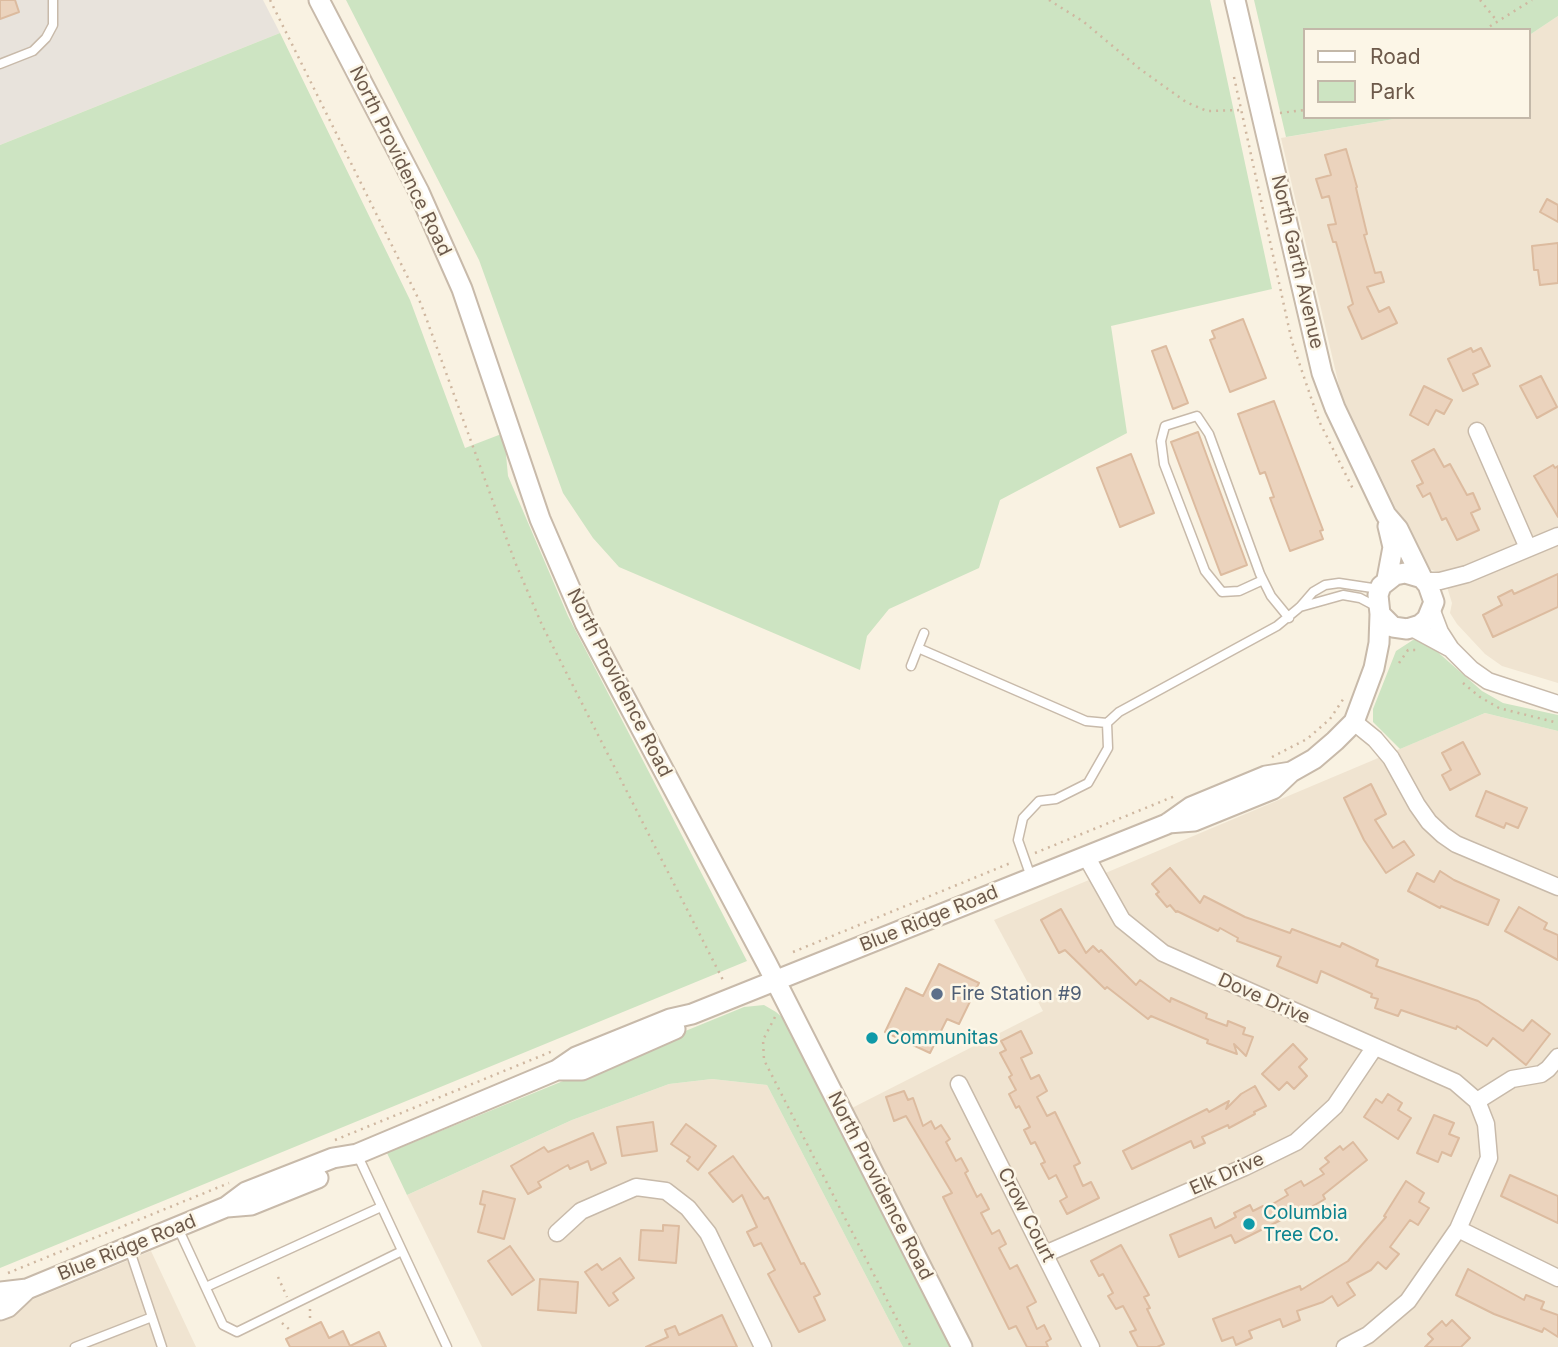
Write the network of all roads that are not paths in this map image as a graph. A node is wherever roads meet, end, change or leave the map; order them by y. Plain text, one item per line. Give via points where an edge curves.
1 (53, 0) edge
2 (319, 0) edge
3 (1235, 0) edge
4 (0, 64) edge
5 (1477, 431) dead end
6 (1386, 515) junction
7 (1558, 536) edge
8 (1528, 548) junction
9 (1467, 574) junction
10 (1263, 580) junction
11 (1424, 580) junction
12 (1381, 597) junction
13 (1433, 606) junction
14 (1300, 607) junction
15 (1289, 618) junction
16 (1409, 629) junction
17 (924, 633) dead end
18 (918, 648) junction
19 (1451, 649) junction
20 (911, 666) dead end
21 (1374, 668) junction
22 (1558, 704) edge
23 (1354, 722) junction
24 (1107, 723) junction
25 (1086, 856) junction
26 (1031, 877) junction
27 (1558, 887) edge
28 (776, 981) junction
29 (1374, 1048) junction
30 (1558, 1057) edge
31 (959, 1084) dead end
32 (1477, 1101) junction
33 (357, 1154) junction
34 (381, 1206) junction
35 (178, 1228) junction
36 (1458, 1229) junction
37 (557, 1233) dead end
38 (129, 1248) junction
39 (402, 1251) junction
40 (1045, 1254) junction
41 (1558, 1278) edge
42 (206, 1287) junction
43 (27, 1289) junction
44 (0, 1292) edge
45 (0, 1310) edge
46 (152, 1317) junction
47 (75, 1347) edge
48 (162, 1347) edge
49 (447, 1347) edge
50 (763, 1347) edge
51 (962, 1347) edge
52 (1091, 1347) edge
53 (1345, 1347) edge

1 - 4 lane via 53,25 46,38 33,51
2 - 28 street, North Providence Road via 419,192 461,289 540,519 585,623
3 - 6 street, North Garth Avenue via 1322,373
5 - 8 street
6 - 11 street, North Garth Avenue
6 - 12 street, North Garth Avenue via 1393,547
7 - 8 street
8 - 9 street
9 - 11 street
9 - 13 street
10 - 10 lane via 1209,434 1197,416 1165,426 1161,441 1164,464 1205,571 1222,592 1239,591
10 - 15 lane
11 - 12 street via 1405,573
11 - 13 street via 1433,593
12 - 14 lane via 1343,595
12 - 14 lane via 1339,583 1325,584
12 - 16 street via 1393,626
12 - 21 street, Blue Ridge Road
13 - 16 street via 1427,619
13 - 19 street via 1440,632
14 - 15 lane
15 - 24 lane via 1119,712
16 - 19 street
16 - 21 street, Blue Ridge Road
17 - 18 lane
18 - 20 lane
18 - 24 lane via 1086,721
19 - 22 street via 1488,681
21 - 23 street, Blue Ridge Road
23 - 25 street, Blue Ridge Road via 1314,759 1290,772 1266,776 1191,807 1167,824
23 - 27 street via 1391,758 1417,805 1443,835
24 - 26 lane via 1108,748 1088,783 1056,799 1039,801 1023,818 1018,840
25 - 26 street, Blue Ridge Road
25 - 29 street, Dove Drive via 1122,920 1163,953
26 - 28 street, Blue Ridge Road
28 - 33 street, Blue Ridge Road via 587,1052 557,1070
28 - 51 street, North Providence Road
29 - 32 street, Dove Drive via 1455,1082
29 - 40 street, Elk Drive via 1335,1106 1296,1142
30 - 32 street via 1541,1074 1512,1079
31 - 40 street, Crow Court
32 - 36 street via 1486,1124 1489,1158
33 - 34 lane
33 - 35 street, Blue Ridge Road via 336,1171
34 - 39 lane
34 - 42 lane
35 - 38 street, Blue Ridge Road
35 - 42 lane
36 - 41 street
36 - 53 street via 1408,1301 1368,1335
37 - 50 street via 582,1212 636,1187 666,1191 688,1208 708,1233
38 - 43 street, Blue Ridge Road
38 - 46 lane
39 - 42 lane via 237,1332 223,1325
39 - 49 lane
40 - 52 street, Crow Court
43 - 44 street, Blue Ridge Road
43 - 45 street, Blue Ridge Road
46 - 47 lane
46 - 48 lane

